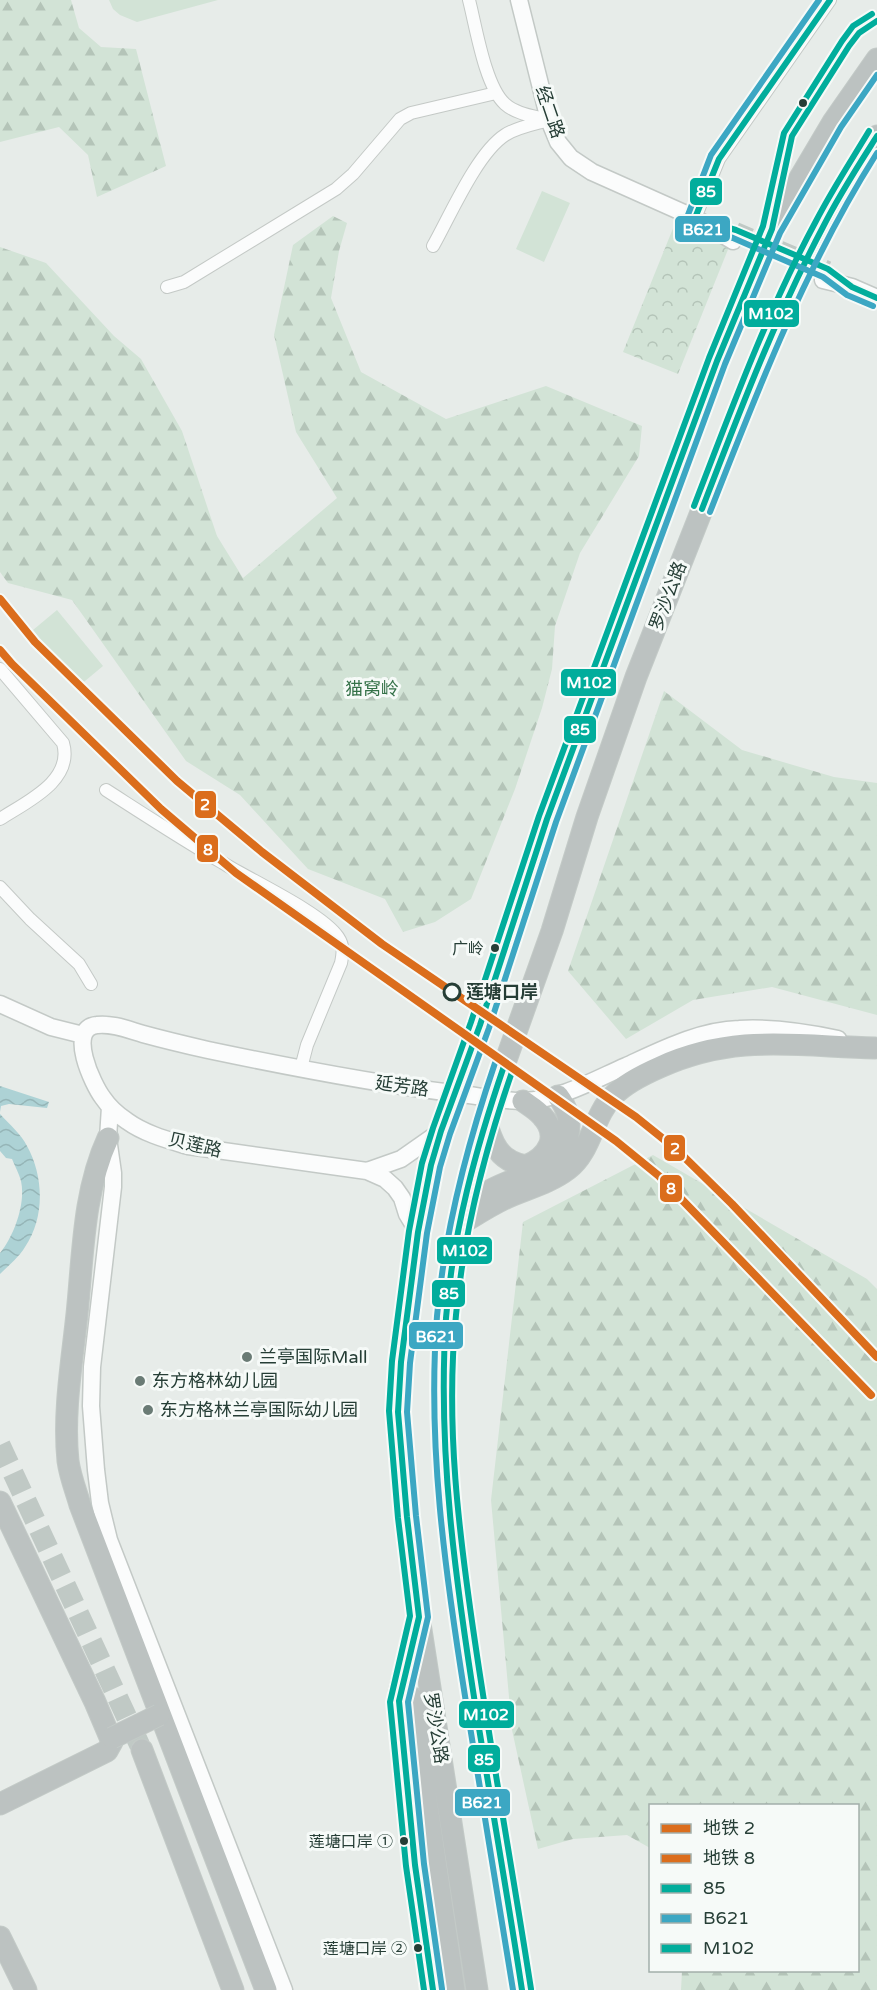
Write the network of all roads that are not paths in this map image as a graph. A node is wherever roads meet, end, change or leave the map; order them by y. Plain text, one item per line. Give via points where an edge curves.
1 (469, 0) edge
2 (519, 0) edge
3 (830, 0) edge
4 (877, 59) edge
5 (496, 93) junction
6 (549, 120) junction
7 (877, 136) edge
8 (694, 218) junction
9 (735, 235) tunnel mouth
10 (433, 246) dead end
11 (826, 274) tunnel mouth
12 (167, 287) dead end
13 (877, 298) edge
14 (0, 669) edge
15 (106, 790) dead end
16 (0, 819) edge
17 (0, 887) edge
18 (91, 984) dead end
19 (0, 1004) edge
20 (83, 1035) junction
21 (876, 1048) edge
22 (301, 1068) junction
23 (558, 1096) junction
24 (523, 1101) junction
25 (110, 1107) junction
26 (485, 1118) junction
27 (441, 1131) junction
28 (108, 1138) junction
29 (366, 1171) junction
30 (459, 1226) junction
31 (418, 1232) junction
32 (0, 1502) edge
33 (419, 1617) junction
34 (407, 1661) junction
35 (159, 1715) junction
36 (112, 1738) junction
37 (141, 1750) tunnel mouth
38 (0, 1804) edge
39 (0, 1937) edge
40 (26, 1990) edge
41 (233, 1990) edge
42 (266, 1990) edge
43 (284, 1990) edge
44 (433, 1990) edge
45 (454, 1990) edge
46 (477, 1990) edge
47 (522, 1990) edge

1 - 5 street
2 - 6 street, 经二路
3 - 8 street via 719,159
4 - 27 highway, 罗沙公路, bridge via 833,122 772,228 721,351 551,809
5 - 6 street via 516,111
5 - 12 street via 400,119 336,189 184,282
6 - 8 street, 经二路 via 558,142 571,158 592,172
6 - 10 street via 507,133 496,142 482,158
7 - 26 highway, 罗沙公路, bridge via 818,234 754,378 636,677
8 - 9 street, 经二路
11 - 13 street
14 - 16 street via 63,743 66,754 54,781
15 - 22 street via 325,923 338,937 344,949 341,963
17 - 18 street via 79,964
19 - 20 street via 51,1027
20 - 22 street, 延芳路 via 93,1025 115,1026 207,1050
20 - 25 street, 贝莲路 via 85,1061 95,1086
21 - 23 street, 延芳路 via 800,1031 737,1029 675,1044
21 - 30 highway via 751,1043 700,1051 667,1064 614,1095 571,1168 486,1208
22 - 24 street, 延芳路 via 395,1086
23 - 24 street, 延芳路
23 - 30 highway via 566,1107 569,1128 562,1150 545,1165 481,1195
24 - 26 highway via 550,1128 551,1143 536,1162 526,1166 507,1160 490,1137
25 - 28 street
25 - 29 street, 贝莲路 via 146,1132 189,1146
26 - 30 highway
27 - 29 street, 贝莲路 via 401,1159
27 - 31 highway, 罗沙公路
28 - 35 highway via 90,1193 68,1417 68,1462 80,1505
28 - 43 street via 113,1187 91,1406 104,1519
29 - 31 street, 贝莲路 via 395,1188
30 - 47 highway via 444,1369 447,1491 462,1618
31 - 33 highway, 罗沙公路 via 405,1321 398,1412
32 - 36 highway
33 - 34 highway
33 - 46 highway, 罗沙公路
34 - 44 highway via 399,1692 399,1711
34 - 45 highway
35 - 36 highway, bridge
35 - 42 highway
36 - 38 highway via 107,1751
37 - 41 highway
39 - 40 highway

